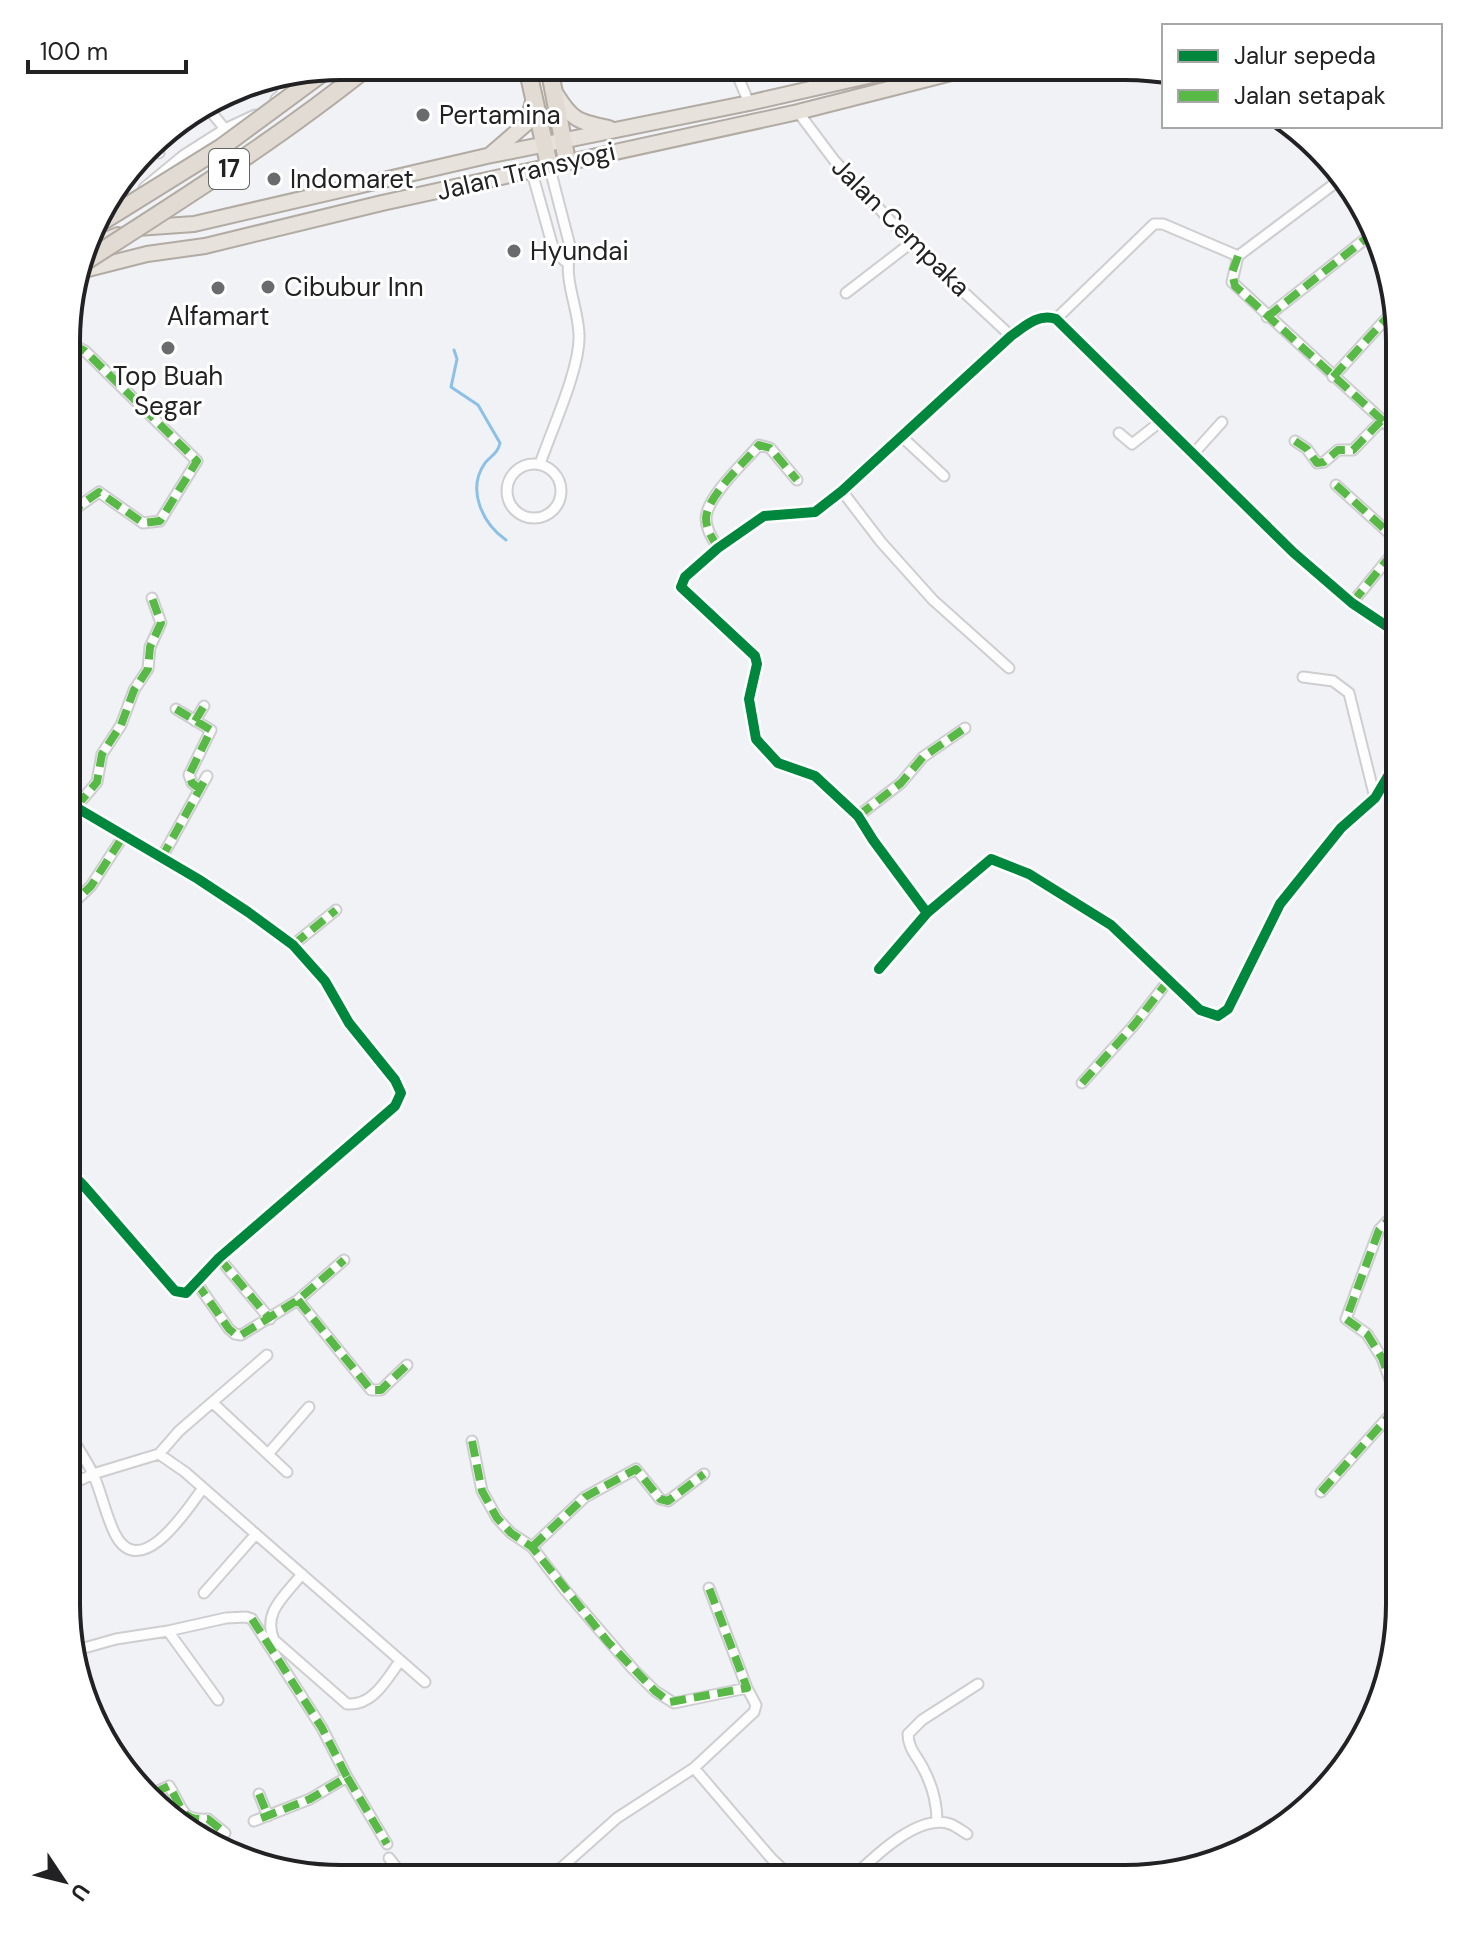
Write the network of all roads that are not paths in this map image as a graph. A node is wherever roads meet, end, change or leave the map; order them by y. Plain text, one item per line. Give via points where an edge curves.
1 (740, 80) edge
2 (823, 80) edge
3 (914, 80) edge
4 (351, 81) edge
5 (530, 81) edge
6 (551, 81) edge
7 (309, 83) edge
8 (285, 86) edge
9 (553, 90) junction
10 (534, 98) junction
11 (749, 103) junction
12 (798, 112) junction
13 (214, 114) edge
14 (225, 129) junction
15 (617, 130) junction
16 (563, 142) junction
17 (543, 145) junction
18 (487, 156) junction
19 (567, 161) junction
20 (549, 165) junction
21 (531, 169) junction
22 (1333, 185) edge
23 (113, 215) edge
24 (113, 216) edge
25 (1365, 239) edge
26 (99, 242) edge
27 (911, 243) junction
28 (95, 256) edge
29 (1238, 256) junction
30 (567, 263) junction
31 (91, 268) edge
32 (846, 293) dead end
33 (1267, 317) junction
34 (1056, 319) junction
35 (1385, 320) edge
36 (1011, 336) junction
37 (80, 348) edge
38 (1333, 377) junction
39 (1382, 420) junction
40 (1160, 422) junction
41 (1222, 422) dead end
42 (1386, 424) edge
43 (1119, 433) dead end
44 (901, 436) junction
45 (1295, 441) dead end
46 (1194, 453) junction
47 (540, 464) junction
48 (944, 476) dead end
49 (797, 480) dead end
50 (1336, 485) dead end
51 (842, 491) junction
52 (80, 505) edge
53 (1386, 532) edge
54 (718, 548) junction
55 (1386, 562) edge
56 (152, 598) dead end
57 (1352, 603) junction
58 (1386, 626) edge
59 (1009, 668) dead end
60 (1303, 677) dead end
61 (204, 706) dead end
62 (176, 709) dead end
63 (195, 721) junction
64 (965, 728) dead end
65 (207, 776) dead end
66 (1386, 780) edge
67 (200, 789) junction
68 (80, 798) edge
69 (1375, 798) junction
70 (80, 810) edge
71 (858, 816) junction
72 (124, 835) junction
73 (161, 859) junction
74 (80, 897) edge
75 (336, 910) dead end
76 (927, 913) junction
77 (293, 945) junction
78 (879, 969) dead end
79 (1168, 981) junction
80 (1082, 1083) dead end
81 (80, 1181) edge
82 (1385, 1223) edge
83 (219, 1258) junction
84 (344, 1260) dead end
85 (196, 1282) junction
86 (298, 1300) junction
87 (270, 1319) junction
88 (267, 1355) dead end
89 (407, 1365) dead end
90 (1385, 1367) edge
91 (213, 1403) junction
92 (309, 1407) dead end
93 (1385, 1420) edge
94 (472, 1441) dead end
95 (80, 1452) edge
96 (159, 1454) junction
97 (268, 1454) junction
98 (287, 1472) dead end
99 (93, 1474) junction
100 (704, 1474) dead end
101 (80, 1480) edge
102 (203, 1488) junction
103 (1321, 1492) dead end
104 (256, 1534) junction
105 (532, 1547) junction
106 (302, 1574) junction
107 (709, 1588) dead end
108 (204, 1593) dead end
109 (168, 1631) junction
110 (84, 1648) edge
111 (400, 1661) junction
112 (425, 1682) dead end
113 (978, 1684) dead end
114 (747, 1688) junction
115 (218, 1700) dead end
116 (694, 1768) junction
117 (347, 1777) junction
118 (159, 1790) edge
119 (259, 1794) dead end
120 (186, 1813) edge
121 (268, 1816) junction
122 (196, 1821) edge
123 (254, 1821) dead end
124 (937, 1822) junction
125 (225, 1833) dead end
126 (967, 1834) dead end
127 (387, 1844) dead end
128 (389, 1858) dead end
129 (395, 1865) edge
130 (564, 1865) edge
131 (778, 1865) edge
132 (866, 1865) edge

1 - 11 street
2 - 11 highway, Jalan Transyogi
3 - 12 highway, Jalan Transyogi
4 - 28 highway, 17, bridge via 234,166
5 - 10 highway
6 - 9 highway
7 - 23 highway, 17, bridge via 222,147
8 - 14 street via 250,118
9 - 15 highway via 578,122
9 - 16 highway
10 - 17 highway
10 - 18 highway via 527,123
11 - 15 highway, Jalan Transyogi
12 - 19 highway, Jalan Transyogi
12 - 27 street, Jalan Cempaka via 834,160
13 - 14 street
14 - 24 street via 184,155
15 - 16 highway, Jalan Transyogi
16 - 17 highway, Jalan Transyogi
16 - 19 highway
17 - 18 highway, Jalan Transyogi
17 - 20 highway
18 - 26 highway, Jalan Transyogi via 194,224 141,227
19 - 20 highway, Jalan Transyogi
20 - 21 highway, Jalan Transyogi
20 - 30 street via 571,250
21 - 30 street via 554,251
21 - 31 highway, Jalan Transyogi
22 - 29 street
25 - 33 street
27 - 32 street
27 - 36 street, Jalan Cempaka
29 - 33 street via 1232,282
29 - 34 street via 1154,224
30 - 47 street via 580,337
33 - 38 street
34 - 36 street via 1033,320
34 - 40 street
35 - 38 street
36 - 44 street
37 - 52 street via 197,460 160,521 143,523 99,492
38 - 39 street
39 - 42 street
39 - 45 street via 1353,450 1338,450 1324,462 1317,463
40 - 43 street via 1132,444
40 - 46 street
41 - 46 street
44 - 48 street
44 - 51 street
46 - 57 street
47 - 47 street via 560,481 561,494 546,516 528,519 513,510 506,495 509,477 522,466
49 - 54 street via 770,448 759,445 713,499 706,516
50 - 53 street
51 - 54 street via 815,512 764,516
51 - 59 street via 933,600
54 - 71 street via 681,587 755,656 749,699 756,739 778,763 815,776
55 - 57 street
56 - 68 street via 161,623 150,647 148,669 102,754 97,782
57 - 58 street
60 - 69 street via 1333,681 1349,693
61 - 63 street
62 - 63 street
63 - 67 street via 211,730 189,775
64 - 71 street via 923,757 901,783
65 - 67 street
66 - 69 street
67 - 73 street
69 - 79 street via 1341,828 1280,904 1228,1009 1215,1016 1200,1010
70 - 72 street
71 - 76 street
72 - 73 street
72 - 74 street
73 - 77 street
75 - 77 street
76 - 78 street
76 - 79 street via 991,859 1029,874 1111,925
77 - 83 street via 395,1080 401,1097
79 - 80 street
81 - 85 street via 175,1291 186,1293
82 - 90 street via 1346,1319 1367,1334
83 - 85 street
83 - 87 street
84 - 86 street
85 - 87 street via 235,1334
86 - 87 street
86 - 89 street via 371,1390 381,1390
88 - 91 street
91 - 96 street
91 - 97 street
92 - 97 street
93 - 103 street
94 - 105 street via 482,1491 497,1518
95 - 99 street
96 - 99 street
96 - 102 street
97 - 98 street
99 - 101 street
99 - 102 street via 116,1535 132,1551 145,1550 177,1524
100 - 105 street via 668,1501 660,1499 636,1469 585,1497
102 - 104 street
104 - 106 street
104 - 108 street
105 - 114 street via 608,1642 670,1702
106 - 111 street
106 - 111 street via 270,1615 274,1640 347,1704 357,1705 375,1694
107 - 114 street
109 - 110 street
109 - 115 street
109 - 117 street via 226,1618 252,1619
111 - 112 street
113 - 124 street via 908,1734 908,1744 934,1792
114 - 116 street via 754,1712
116 - 130 street via 617,1818
116 - 131 street
117 - 121 street
117 - 127 street
118 - 120 street via 169,1786
119 - 121 street
121 - 123 street
122 - 125 street via 208,1819
124 - 126 street
124 - 132 street via 911,1831
128 - 129 street

